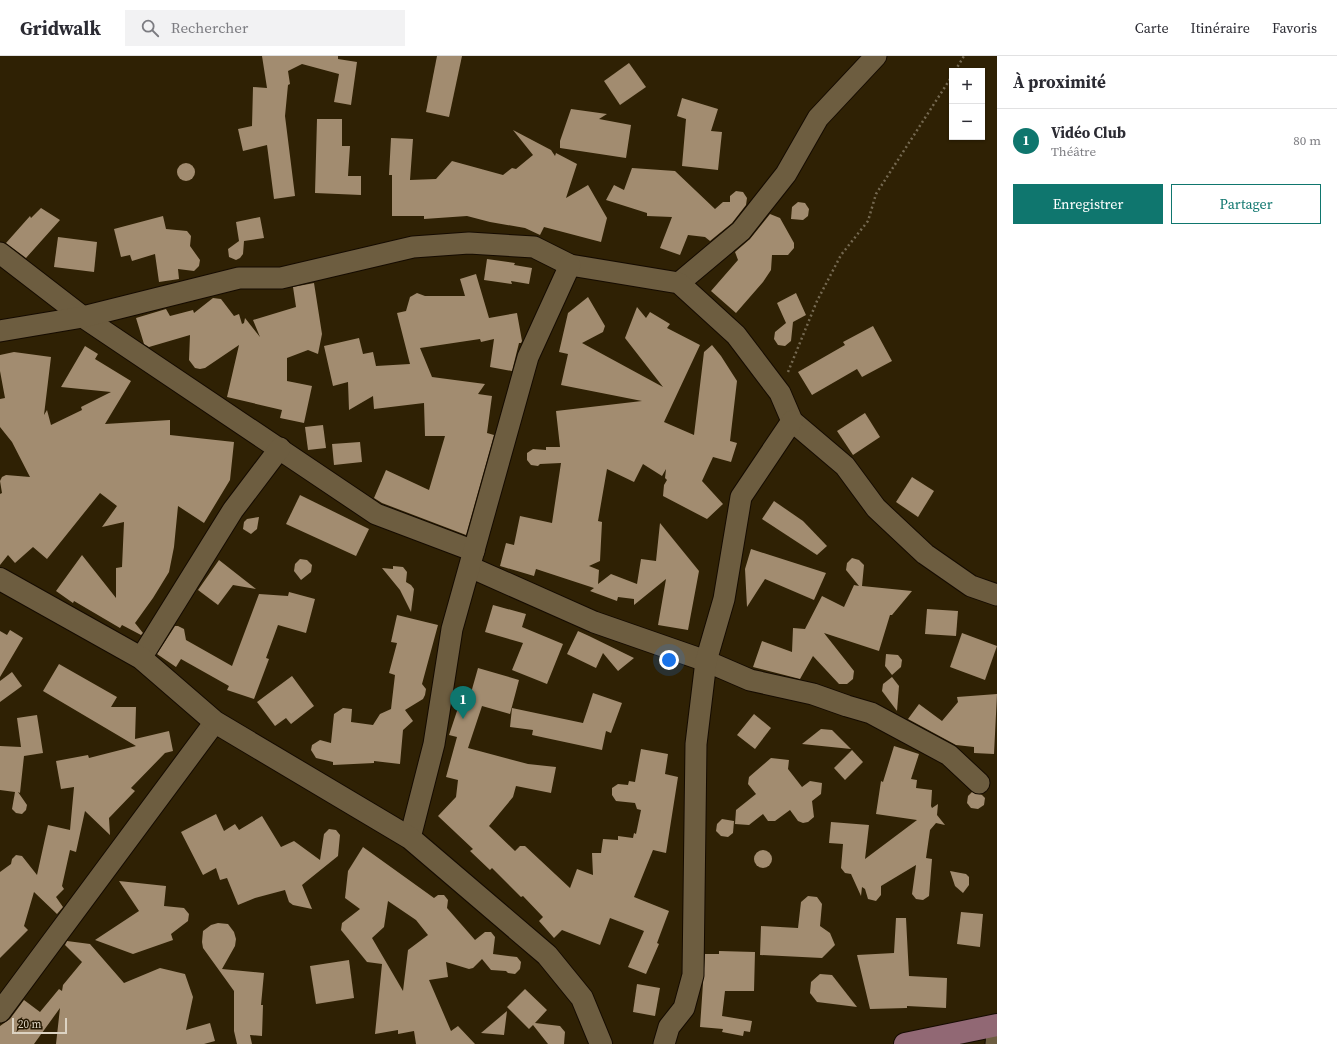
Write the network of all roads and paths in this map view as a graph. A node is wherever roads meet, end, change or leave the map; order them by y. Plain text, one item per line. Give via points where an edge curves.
1 (876, 56) edge
2 (964, 56) edge
3 (957, 68) edge
4 (949, 81) edge
5 (0, 254) edge
6 (570, 264) junction
7 (679, 283) junction
8 (83, 317) junction
9 (0, 332) edge
10 (780, 393) junction
11 (792, 421) junction
12 (280, 448) junction
13 (472, 559) junction
14 (0, 579) edge
15 (997, 595) edge
16 (141, 658) junction
17 (706, 661) junction
18 (215, 722) junction
19 (979, 783) dead end
20 (410, 838) junction
21 (0, 1012) edge
22 (997, 1025) edge
23 (997, 1034) edge
24 (601, 1044) edge
25 (664, 1044) edge
26 (905, 1044) edge
27 (996, 1044) edge

1 - 7 street via 818,118 786,174 741,231
2 - 3 path
4 - 10 path via 876,194 868,221 841,255 796,348
5 - 8 street
6 - 7 street
6 - 8 street via 534,247 469,243 413,247 281,278 238,278
6 - 13 street via 528,357
7 - 10 street via 736,335
8 - 9 street
8 - 12 street
10 - 11 street
11 - 15 street via 845,466 876,508 925,554 972,586
11 - 17 street via 741,498 724,599
12 - 13 street via 376,514
12 - 16 street via 233,510
13 - 17 street via 594,622
13 - 20 street via 452,629 434,744
14 - 16 street
16 - 18 street
17 - 19 street via 750,680 813,694 871,713 950,755
17 - 25 street via 696,744 693,975 684,1008 669,1027
18 - 20 street
18 - 21 street
20 - 24 street via 548,955 582,998
22 - 26 main road
23 - 27 street

